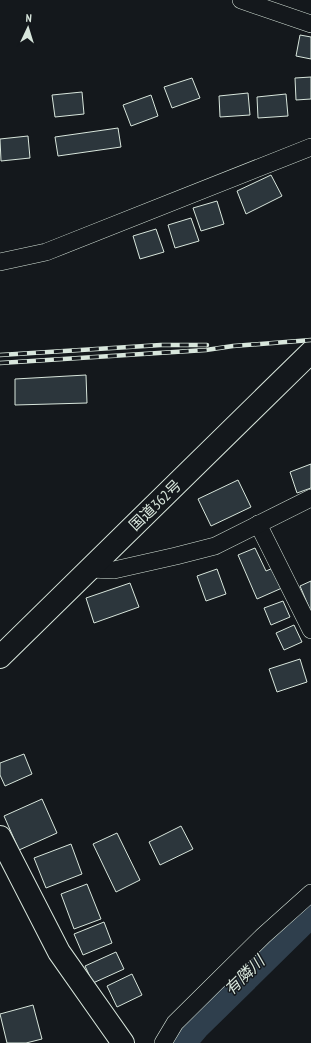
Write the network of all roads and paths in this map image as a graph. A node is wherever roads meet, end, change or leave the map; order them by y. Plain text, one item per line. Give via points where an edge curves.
1 (241, 0) edge
2 (311, 24) edge
3 (311, 147) edge
4 (1, 260) edge
5 (308, 356) edge
6 (311, 498) edge
7 (258, 524) junction
8 (90, 569) junction
9 (311, 630) edge
10 (0, 657) edge
11 (0, 837) edge
12 (311, 893) edge
13 (123, 1043) edge
14 (163, 1043) edge

1 - 2 street
3 - 4 street via 46,252
5 - 8 main road, 国道362号
6 - 7 street
7 - 8 street via 215,546 114,570
7 - 9 street
8 - 10 main road, 国道362号
11 - 13 main road via 59,952
12 - 14 street via 263,936 175,1023

